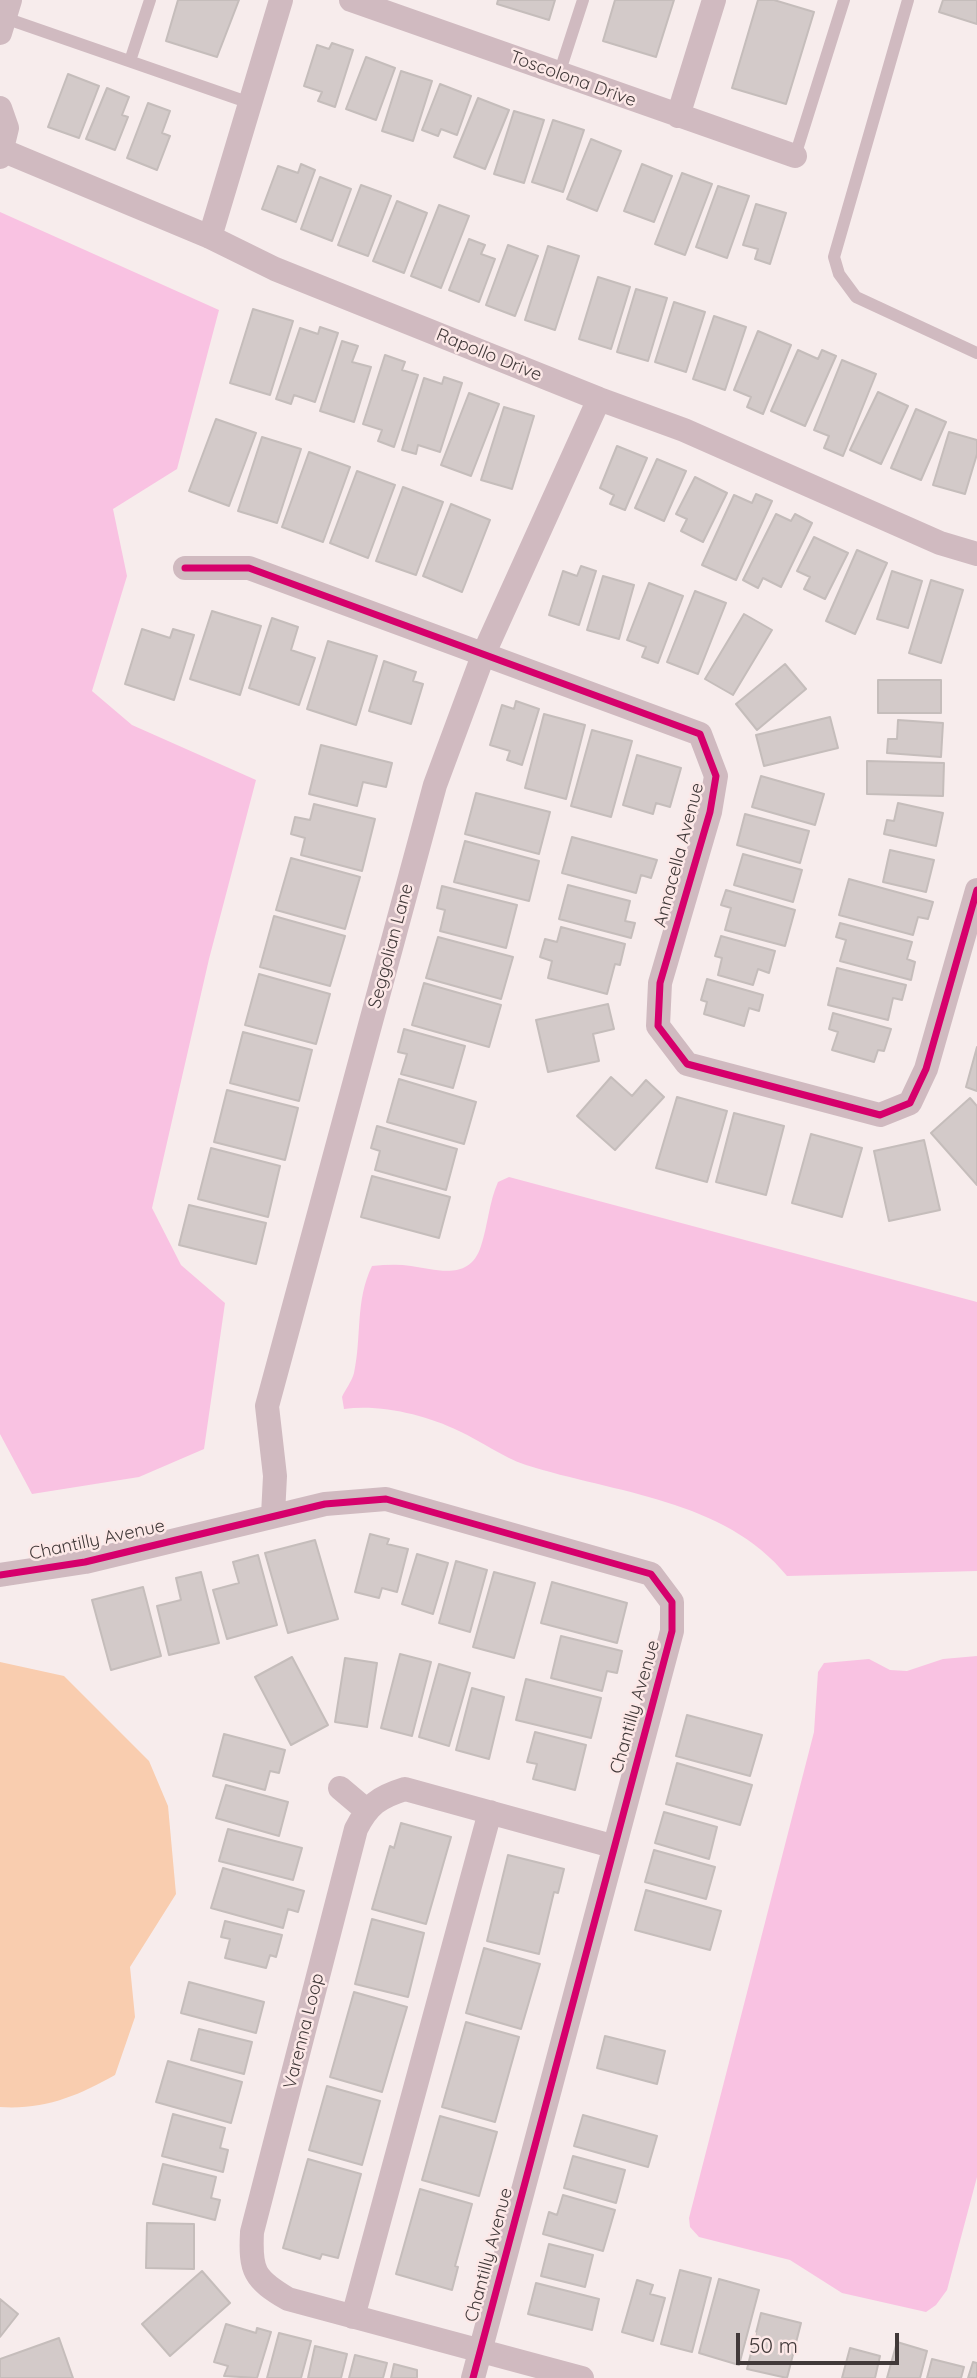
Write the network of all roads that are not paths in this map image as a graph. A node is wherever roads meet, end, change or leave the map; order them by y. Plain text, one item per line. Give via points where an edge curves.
1 (150, 0) edge
2 (281, 0) edge
3 (351, 0) edge
4 (583, 0) edge
5 (714, 0) edge
6 (844, 0) edge
7 (908, 0) edge
8 (5, 17) edge
9 (130, 61) junction
10 (559, 74) junction
11 (250, 103) junction
12 (0, 108) edge
13 (678, 116) junction
14 (2, 154) edge
15 (795, 156) joint
16 (209, 237) junction
17 (977, 353) edge
18 (599, 400) junction
19 (977, 554) edge
20 (186, 568) dead end
21 (484, 653) junction
22 (977, 890) edge
23 (273, 1515) junction
24 (0, 1575) edge
25 (340, 1788) dead end
26 (366, 1810) junction
27 (490, 1812) junction
28 (612, 1846) junction
29 (353, 2317) junction
30 (480, 2351) junction
31 (473, 2378) edge
32 (582, 2378) edge

1 - 9 lane
2 - 11 street
3 - 10 street, Toscolona Drive
4 - 10 lane
5 - 13 street
6 - 15 lane
7 - 17 lane via 834,257 839,274 856,298
8 - 9 lane
9 - 11 lane
10 - 13 street, Toscolona Drive
11 - 16 street
12 - 14 street via 7,128
13 - 15 street, Toscolona Drive
14 - 16 street, Rapollo Drive
16 - 18 street, Rapollo Drive via 275,269
18 - 19 street, Rapollo Drive via 684,430 940,543
18 - 21 street, Seggolian Lane
20 - 21 street, Annacella Avenue via 249,568
21 - 22 street, Annacella Avenue via 700,734 716,776 710,812 660,983 658,1026 687,1064 880,1115 910,1103 926,1069
21 - 23 street, Seggolian Lane via 435,785 267,1406 275,1476
23 - 24 street, Chantilly Avenue via 85,1562
23 - 28 street, Chantilly Avenue via 325,1504 386,1499 651,1574 672,1602 672,1631
25 - 26 street
26 - 27 street via 378,1798 405,1789
26 - 29 street, Varenna Loop via 356,1829 252,2232 251,2260 261,2283 288,2299
27 - 28 street
27 - 29 street
28 - 30 street, Chantilly Avenue
29 - 30 street, Varenna Loop
30 - 31 street, Chantilly Avenue
30 - 32 street, Varenna Loop

